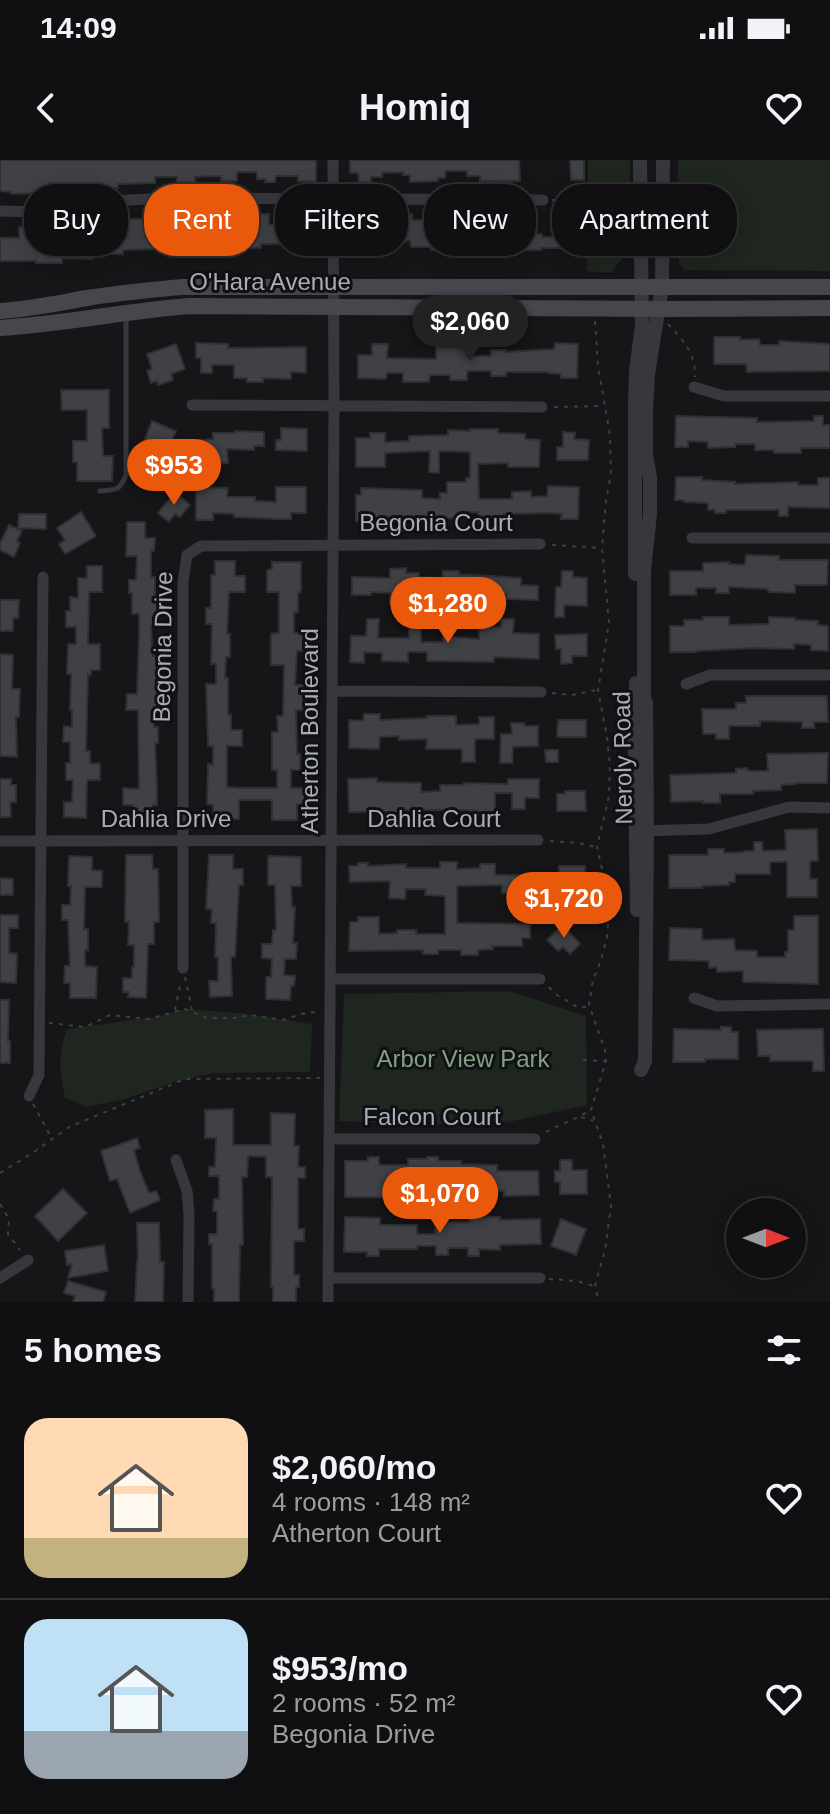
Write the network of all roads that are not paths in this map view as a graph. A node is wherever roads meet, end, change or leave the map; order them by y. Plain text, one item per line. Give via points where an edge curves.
1 (333, 160) edge
2 (640, 160) edge
3 (663, 160) edge
4 (334, 184) edge
5 (275, 198) edge
6 (408, 199) edge
7 (543, 200) road end
8 (0, 211) edge
9 (335, 256) edge
10 (640, 287) junction
11 (662, 287) junction
12 (830, 287) edge
13 (335, 288) junction
14 (334, 306) junction
15 (830, 308) edge
16 (641, 309) junction
17 (0, 311) edge
18 (126, 313) junction
19 (664, 316) junction
20 (0, 328) edge
21 (694, 387) road end
22 (830, 396) edge
23 (192, 405) dead end
24 (334, 405) junction
25 (542, 407) road end
26 (100, 491) dead end
27 (692, 538) dead end
28 (830, 538) edge
29 (540, 544) road end
30 (333, 546) junction
31 (43, 577) dead end
32 (830, 675) edge
33 (686, 684) dead end
34 (332, 691) junction
35 (541, 692) road end
36 (830, 808) edge
37 (641, 831) junction
38 (538, 840) road end
39 (0, 841) edge
40 (42, 841) junction
41 (185, 841) junction
42 (331, 841) junction
43 (183, 968) road end
44 (330, 979) junction
45 (540, 979) road end
46 (694, 998) dead end
47 (830, 1004) edge
48 (29, 1096) road end
49 (329, 1139) junction
50 (535, 1139) road end
51 (176, 1160) dead end
52 (28, 1260) road end
53 (0, 1278) edge
54 (329, 1278) junction
55 (540, 1278) road end
56 (188, 1302) edge
57 (328, 1302) edge

1 - 4 street, Atherton Boulevard
2 - 10 street, Neroly Road
3 - 11 street, Neroly Road
5 - 8 street via 107,201 52,211
6 - 7 street
9 - 13 street, Atherton Boulevard
10 - 11 main road, O'Hara Avenue
10 - 13 main road, O'Hara Avenue
10 - 16 street, Neroly Road
11 - 12 main road, O'Hara Avenue
11 - 19 street, Neroly Road
13 - 14 street, Atherton Boulevard
13 - 17 main road, O'Hara Avenue via 181,287
14 - 16 main road, O'Hara Avenue
14 - 18 main road, O'Hara Avenue via 189,306
14 - 24 street, Atherton Boulevard
15 - 19 main road, O'Hara Avenue
16 - 19 main road, O'Hara Avenue
16 - 37 street, Neroly Road via 635,403
18 - 20 main road, O'Hara Avenue
18 - 26 lane via 126,475 115,491
19 - 37 street, Neroly Road via 655,324 646,412 650,514
21 - 22 street via 724,396
23 - 24 street
24 - 25 street
24 - 30 street, Atherton Boulevard
27 - 28 street
29 - 30 street, Begonia Court
30 - 34 street, Atherton Boulevard
30 - 41 street, Begonia Drive via 201,546 187,555
31 - 40 street
32 - 33 street via 710,675
34 - 35 street
34 - 42 street, Atherton Boulevard
36 - 37 street via 789,807 709,829
37 - 37 street, Neroly Road via 637,1061 641,1070 645,1061
38 - 42 street, Dahlia Court
39 - 40 street, Dahlia Drive
40 - 41 street, Dahlia Drive
40 - 48 street via 39,1075
41 - 42 street, Dahlia Drive
41 - 43 street
42 - 44 street, Atherton Boulevard
44 - 45 street
44 - 49 street, Atherton Boulevard
46 - 47 street via 717,1006
49 - 50 street, Falcon Court
49 - 54 street, Atherton Boulevard
51 - 56 street via 187,1191
52 - 53 street
54 - 55 street
54 - 57 street, Atherton Boulevard

